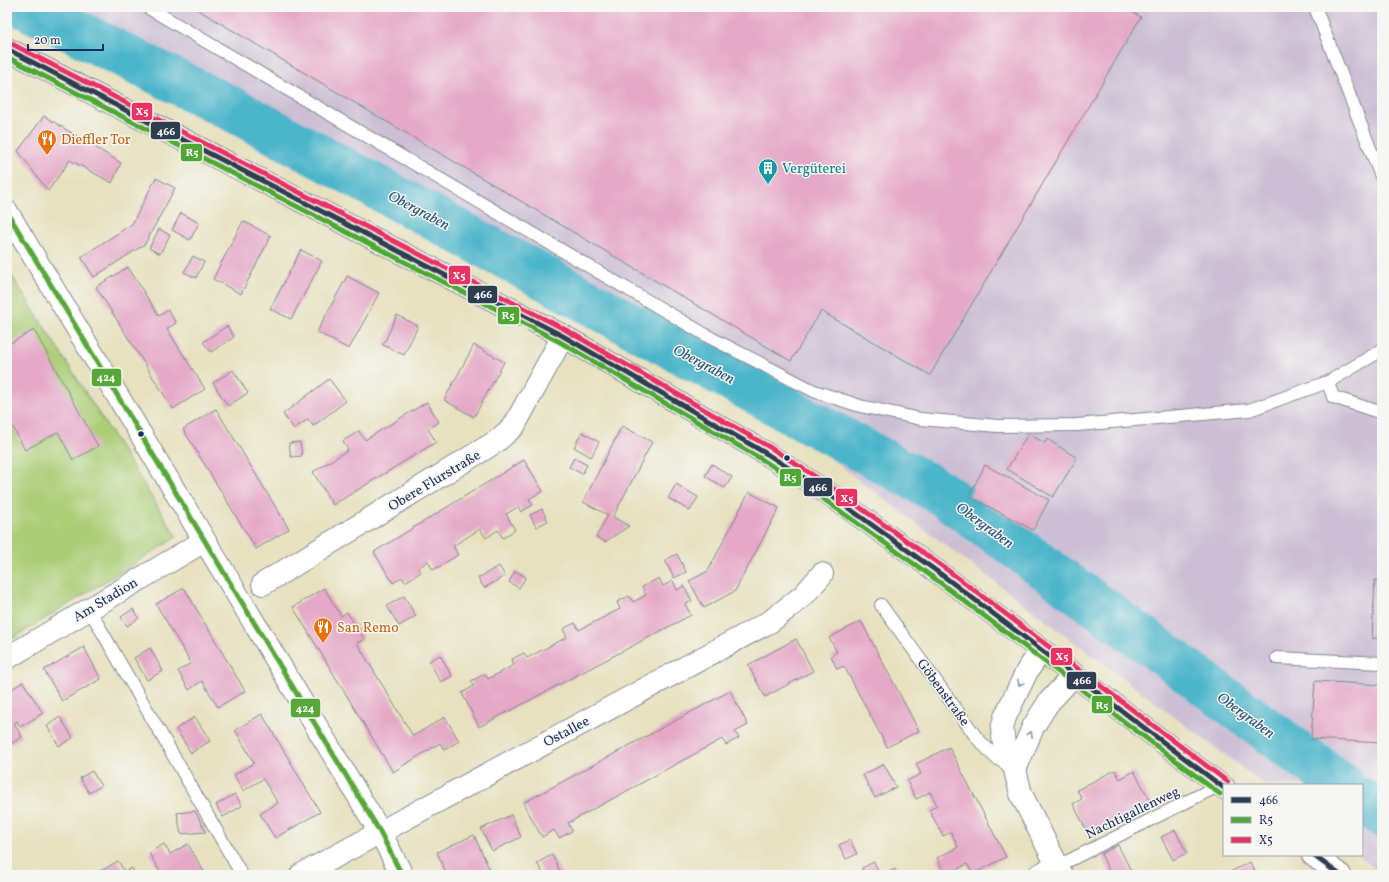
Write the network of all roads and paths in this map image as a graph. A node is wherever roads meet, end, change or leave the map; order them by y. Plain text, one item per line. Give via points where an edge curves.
1 (147, 7) edge
2 (1315, 7) edge
3 (7, 49) edge
4 (1382, 179) edge
5 (7, 212) edge
6 (563, 336) junction
7 (1382, 350) edge
8 (1328, 382) junction
9 (1382, 413) edge
10 (204, 541) junction
11 (822, 574) dead end
12 (263, 584) dead end
13 (881, 605) dead end
14 (89, 609) junction
15 (1041, 650) junction
16 (7, 658) edge
17 (1277, 658) dead end
18 (1382, 663) edge
19 (1074, 674) junction
20 (1015, 770) junction
21 (1222, 787) edge
22 (380, 832) junction
23 (1314, 856) edge
24 (1053, 872) edge
25 (1335, 874) edge
26 (242, 875) edge
27 (301, 875) edge
28 (402, 875) edge

1 - 8 lane via 711,338 814,390 860,406 921,419 997,426 1077,425 1249,410
2 - 4 lane
3 - 6 street
5 - 10 street
6 - 12 street, Obere Flurstraße via 514,426 497,441
6 - 15 street via 702,416 826,492
7 - 8 lane
8 - 9 lane via 1333,397
10 - 14 street, Am Stadion
10 - 22 street
11 - 22 street, Ostallee via 804,594 771,621
13 - 20 lane, Göbenstraße via 977,738 996,758
14 - 16 street, Am Stadion
14 - 26 lane
15 - 19 street
15 -> 20 street via 1014,696 1002,729 1004,744
17 - 18 lane
20 -> 19 street via 1033,728 1048,704
19 - 21 street
20 - 24 street via 1020,794
21 - 24 lane, Nachtigallenweg
22 - 27 street, Ostallee
22 - 28 street
23 - 25 street

